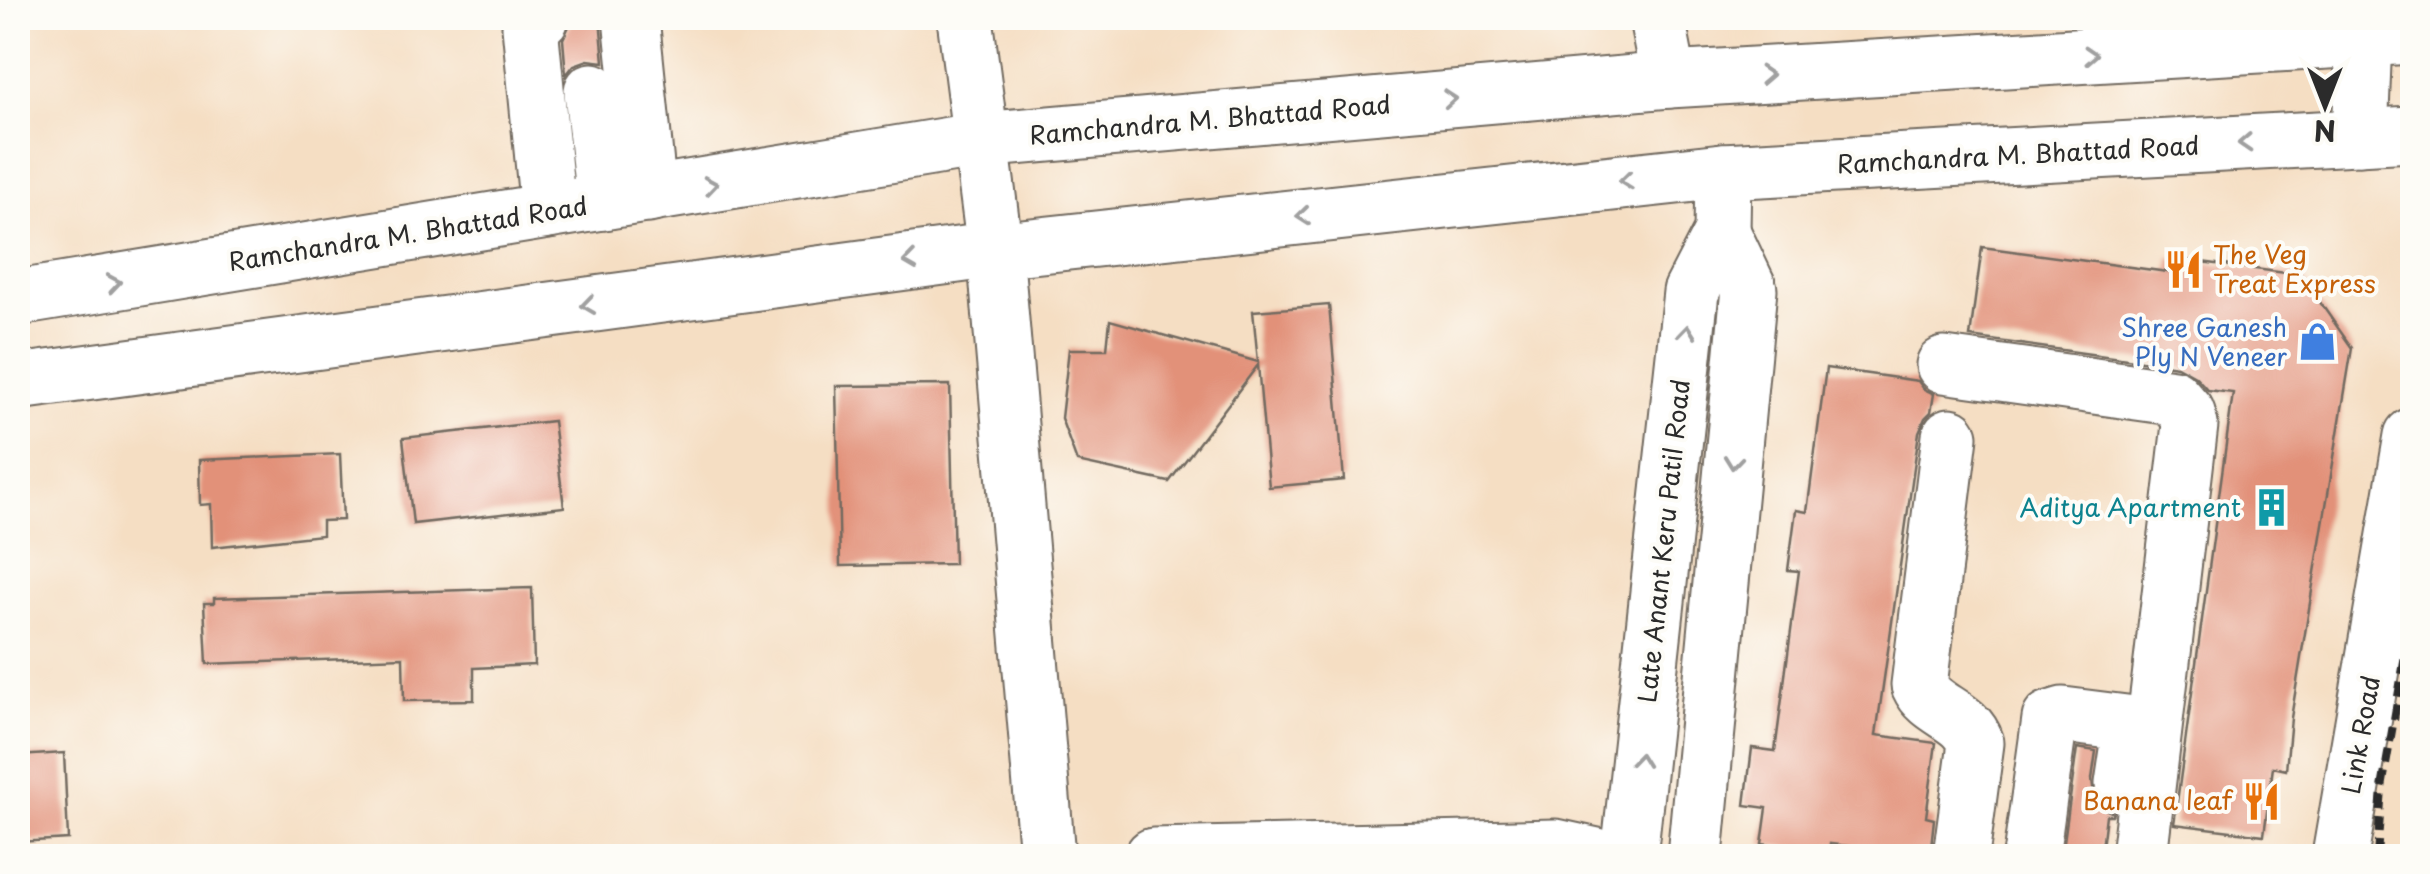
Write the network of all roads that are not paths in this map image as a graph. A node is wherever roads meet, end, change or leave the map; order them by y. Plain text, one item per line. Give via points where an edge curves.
1 (541, 18) edge
2 (631, 18) edge
3 (966, 18) edge
4 (1657, 18) edge
5 (2388, 37) edge
6 (1669, 80) junction
7 (615, 90) junction
8 (535, 94) junction
9 (2386, 135) edge
10 (980, 140) junction
11 (1723, 170) junction
12 (626, 198) junction
13 (548, 211) junction
14 (1722, 232) junction
15 (995, 250) junction
16 (18, 298) edge
17 (1944, 365) dead end
18 (18, 382) edge
19 (1950, 436) dead end
20 (2412, 436) edge
21 (1047, 856) edge
22 (1153, 856) edge
23 (1597, 856) edge
24 (1629, 856) edge
25 (1695, 856) edge
26 (1961, 856) edge
27 (2031, 856) edge
28 (2113, 856) edge
29 (2138, 856) edge
30 (2340, 856) edge

1 - 8 main road via 530,26
2 - 7 main road
3 - 10 main road
4 - 6 main road
6 -> 5 main road, Ramchandra M. Bhattad Road
5 - 9 main road
10 -> 6 main road, Ramchandra M. Bhattad Road
7 - 8 main road
7 - 12 main road
8 - 13 main road
9 -> 11 main road, Ramchandra M. Bhattad Road
12 -> 10 main road, Ramchandra M. Bhattad Road
10 - 15 main road
11 - 14 main road, Late Anant Keru Patil Road
11 -> 15 main road, Ramchandra M. Bhattad Road
12 - 13 main road, Ramchandra M. Bhattad Road
16 -> 13 main road, Ramchandra M. Bhattad Road
24 -> 14 main road, Late Anant Keru Patil Road via 1692,292
14 -> 25 main road, Late Anant Keru Patil Road via 1750,289
15 -> 18 main road, Ramchandra M. Bhattad Road
15 - 21 main road
17 - 29 main road via 2172,397 2187,413
19 - 26 main road via 1919,685 1924,697 1972,729 1976,743
20 - 30 main road, Link Road
22 - 23 main road via 1556,847
27 - 28 main road via 2050,720 2063,716 2126,723 2130,737

